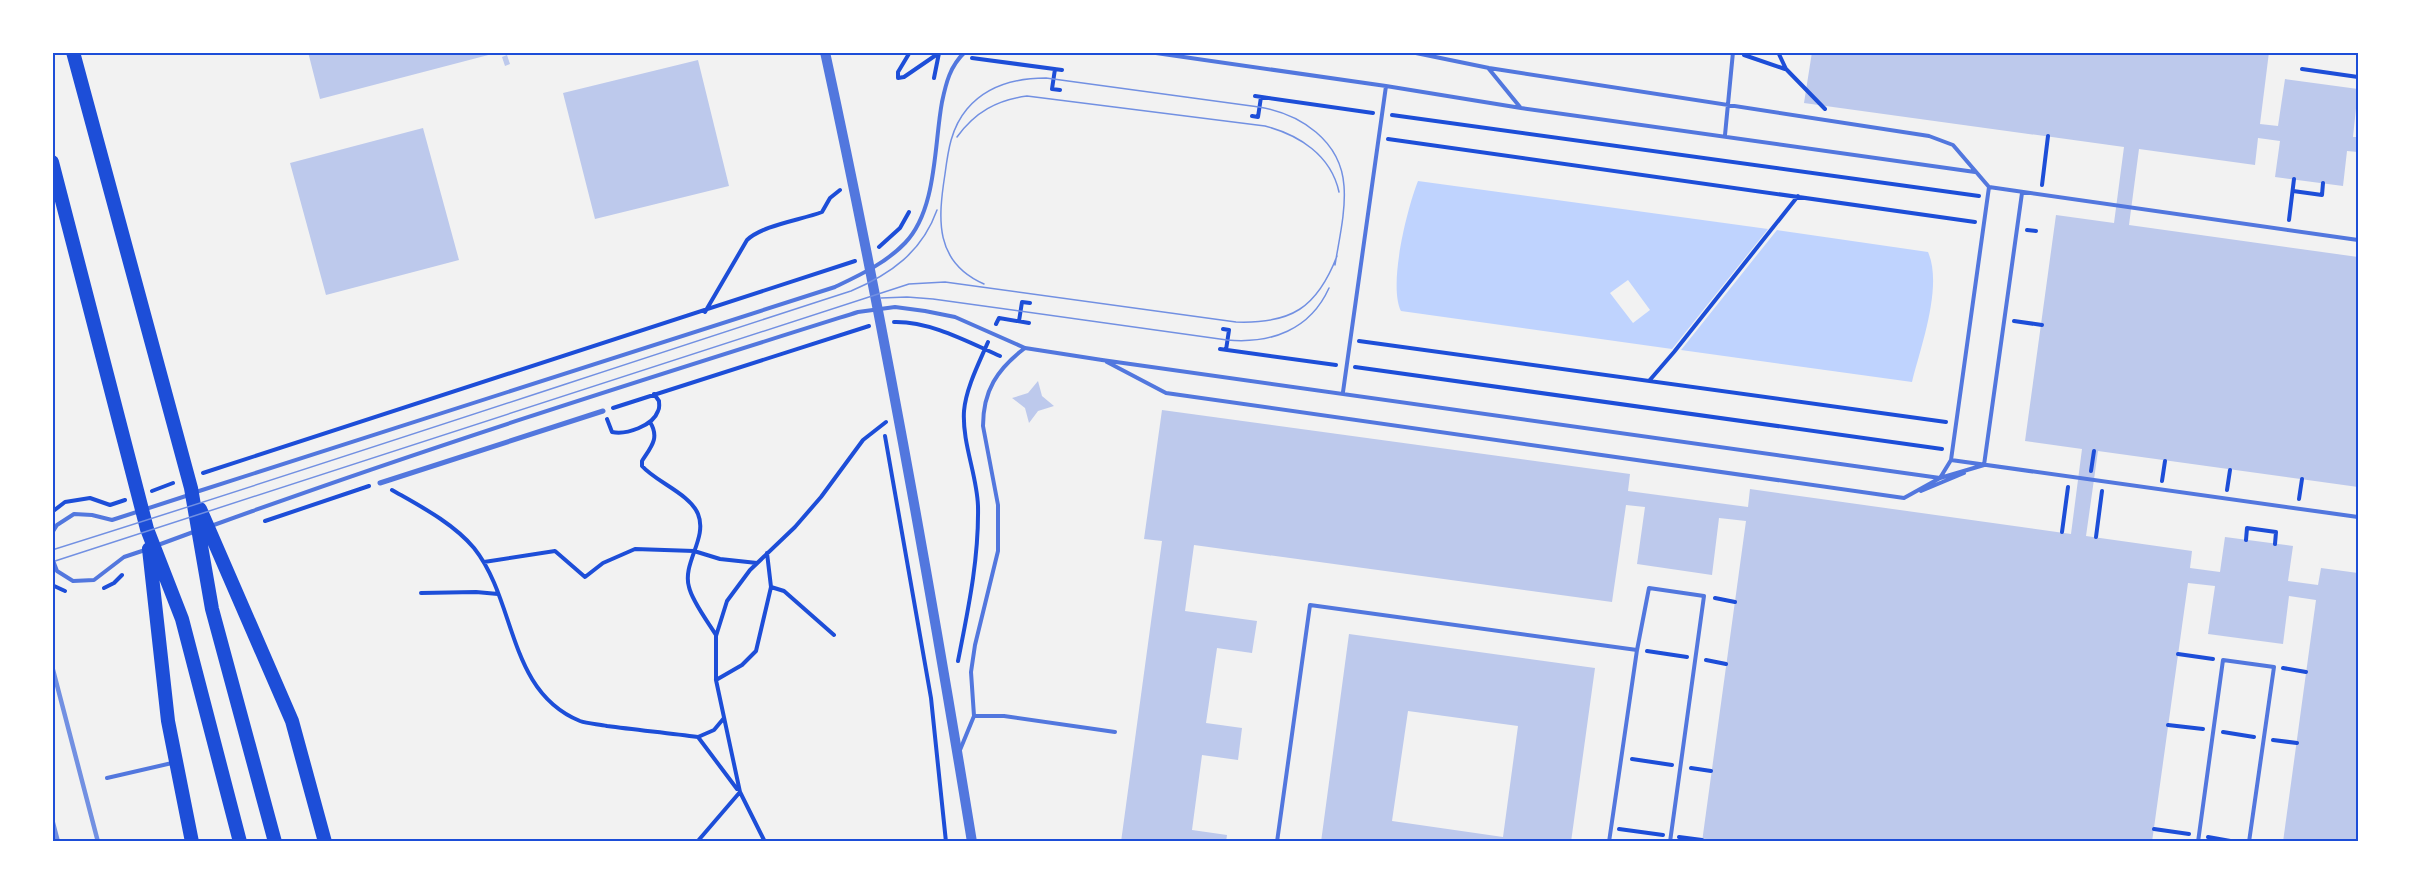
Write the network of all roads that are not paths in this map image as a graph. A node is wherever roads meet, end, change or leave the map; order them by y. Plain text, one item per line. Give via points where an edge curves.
1 (825, 52) edge
2 (965, 52) edge
3 (1149, 52) edge
4 (1411, 52) edge
5 (1733, 52) edge
6 (73, 53) edge
7 (1489, 68) junction
8 (1386, 86) junction
9 (1729, 106) junction
10 (1521, 108) junction
11 (1725, 135) junction
12 (52, 162) edge
13 (1975, 172) junction
14 (1989, 187) junction
15 (2022, 193) junction
16 (2358, 240) edge
17 (1025, 348) junction
18 (1102, 360) junction
19 (1343, 392) junction
20 (603, 411) road end
21 (1951, 460) junction
22 (1984, 465) junction
23 (1940, 478) junction
24 (192, 482) junction
25 (380, 483) road end
26 (1904, 498) junction
27 (2358, 517) edge
28 (147, 529) junction
29 (52, 532) edge
30 (52, 558) edge
31 (1637, 650) junction
32 (974, 716) junction
33 (1115, 732) dead end
34 (958, 757) junction
35 (176, 762) junction
36 (107, 778) dead end
37 (192, 842) edge
38 (240, 842) edge
39 (275, 842) edge
40 (325, 842) edge
41 (972, 842) edge
42 (1277, 842) edge
43 (1609, 842) edge
44 (1670, 842) edge
45 (2199, 842) edge
46 (2249, 842) edge

1 - 34 street via 853,180
2 - 29 lane via 947,77 928,199 921,219 907,242 852,279 112,520 74,514
3 - 8 lane
4 - 7 lane
5 - 9 lane
6 - 24 highway
7 - 9 lane
7 - 10 lane
8 - 10 lane
8 - 19 lane
9 - 11 lane
9 - 13 lane via 1929,136 1953,145
10 - 11 lane
11 - 13 lane
12 - 28 highway
13 - 14 lane
14 - 15 lane
14 - 21 lane
15 - 16 lane
15 - 22 lane
17 - 18 lane
17 - 30 lane via 956,318 925,311 895,307 858,312 313,489 124,557 94,580 73,581 57,571
17 - 32 lane via 1009,360 988,390 984,413 998,505 998,551 971,672
18 - 19 lane
18 - 26 lane via 1166,393
19 - 23 lane
20 - 25 street
21 - 22 lane
21 - 23 lane
22 - 23 lane
22 - 26 lane
22 - 27 lane
23 - 26 lane
24 - 39 highway via 212,609
24 - 40 highway via 292,721
28 - 35 highway
28 - 38 highway via 182,619
31 - 42 lane via 1310,605
31 - 43 lane
31 - 44 lane via 1649,588 1704,596
32 - 33 lane via 1004,716
32 - 34 lane
34 - 41 street
35 - 36 lane
35 - 37 highway
45 - 46 lane via 2223,660 2274,667

